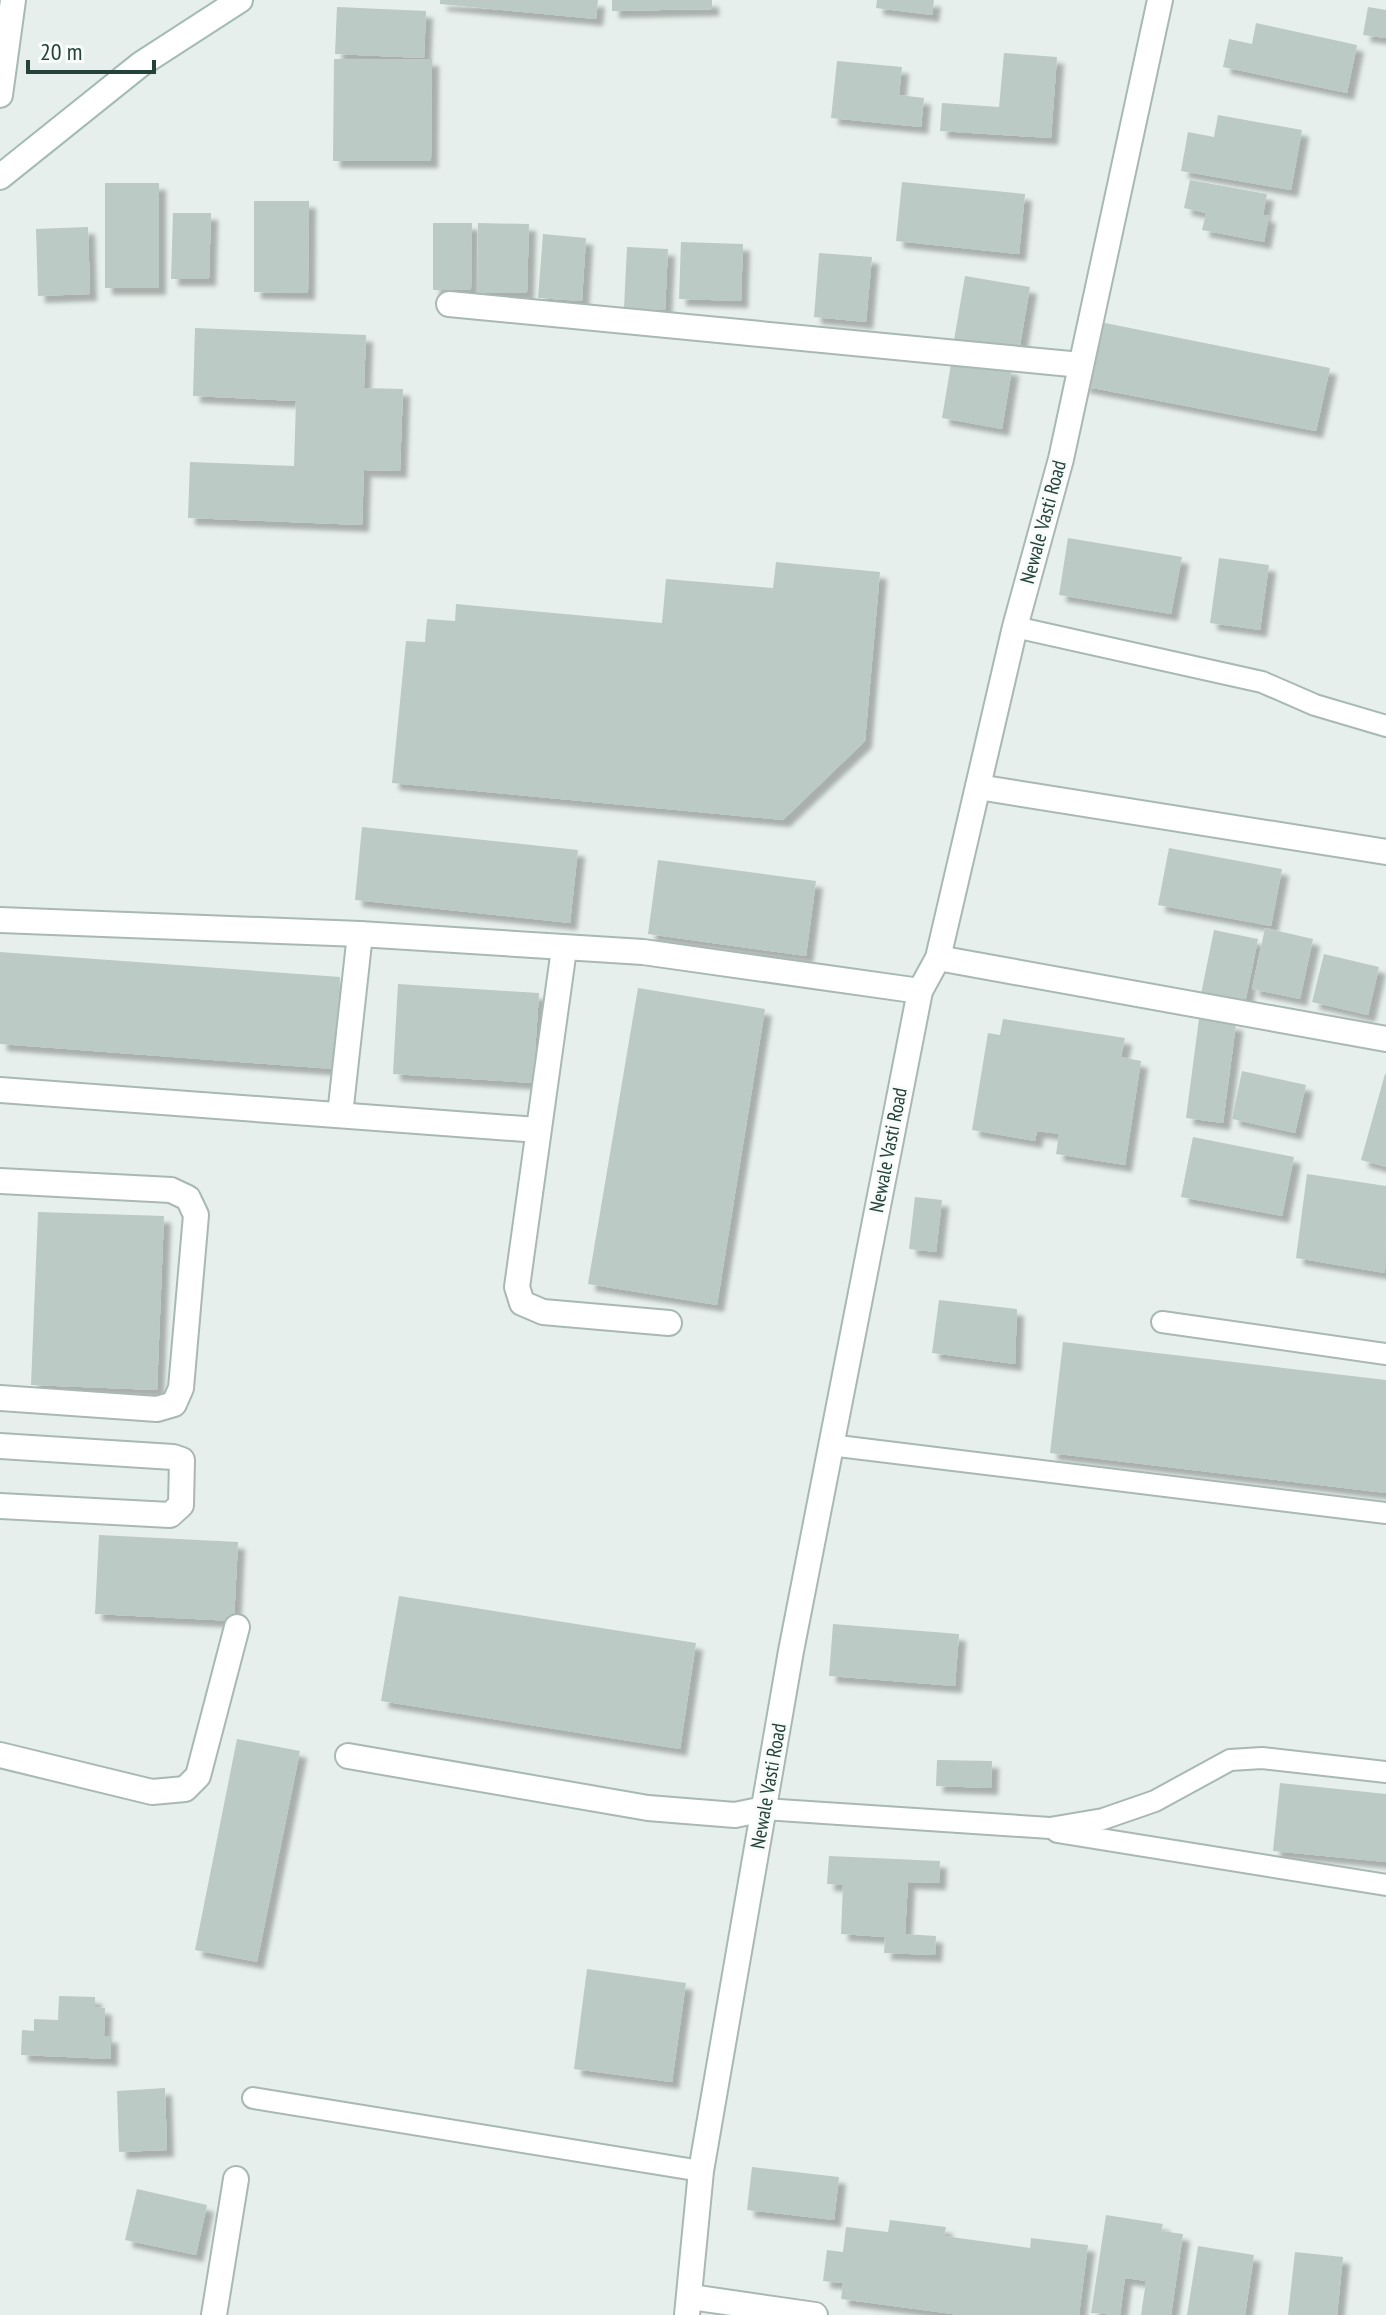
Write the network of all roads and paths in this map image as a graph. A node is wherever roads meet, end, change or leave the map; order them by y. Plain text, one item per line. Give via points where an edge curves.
1 (13, 0) edge
2 (240, 0) edge
3 (1160, 0) edge
4 (0, 95) edge
5 (0, 177) edge
6 (449, 304) dead end
7 (1081, 365) junction
8 (1015, 627) junction
9 (1386, 726) edge
10 (978, 787) junction
11 (1386, 852) edge
12 (0, 920) edge
13 (360, 934) junction
14 (564, 949) junction
15 (938, 958) junction
16 (920, 991) junction
17 (1386, 1039) edge
18 (0, 1090) edge
19 (340, 1115) junction
20 (538, 1130) junction
21 (0, 1181) edge
22 (1162, 1322) dead end
23 (669, 1323) dead end
24 (1386, 1354) edge
25 (0, 1398) edge
26 (830, 1445) junction
27 (0, 1446) edge
28 (0, 1506) edge
29 (1386, 1513) edge
30 (237, 1627) dead end
31 (0, 1755) edge
32 (348, 1756) dead end
33 (1386, 1772) edge
34 (764, 1809) junction
35 (1025, 1827) junction
36 (1386, 1885) edge
37 (253, 2098) dead end
38 (701, 2171) junction
39 (236, 2179) dead end
40 (689, 2306) edge
41 (214, 2315) edge
42 (815, 2315) edge

1 - 4 street
2 - 5 street via 141,64
3 - 7 street, Newale Vasti Road
6 - 7 street
7 - 8 street, Newale Vasti Road
8 - 9 lane via 1262,682
8 - 10 street, Newale Vasti Road
10 - 11 street
10 - 15 street, Newale Vasti Road
12 - 13 street
13 - 14 street
13 - 19 street
14 - 16 street via 643,952
14 - 20 street
15 - 16 street, Newale Vasti Road
15 - 17 street
16 - 26 street, Newale Vasti Road
18 - 19 street
19 - 20 street
20 - 23 street via 517,1287 522,1303 543,1312
21 - 25 street via 171,1190 188,1198 196,1215 181,1388 174,1404 157,1409
22 - 24 lane
26 - 29 lane
26 - 34 street, Newale Vasti Road
27 - 28 street via 173,1457 182,1460 184,1469 181,1505 170,1515
30 - 31 street via 198,1776 185,1789 152,1792
32 - 34 street via 648,1808 735,1815
33 - 35 lane via 1262,1758 1230,1760 1155,1801 1103,1819
34 - 35 lane
34 - 38 street, Newale Vasti Road
35 - 36 lane
37 - 38 lane
38 - 40 street, Newale Vasti Road
39 - 41 street
40 - 42 street

